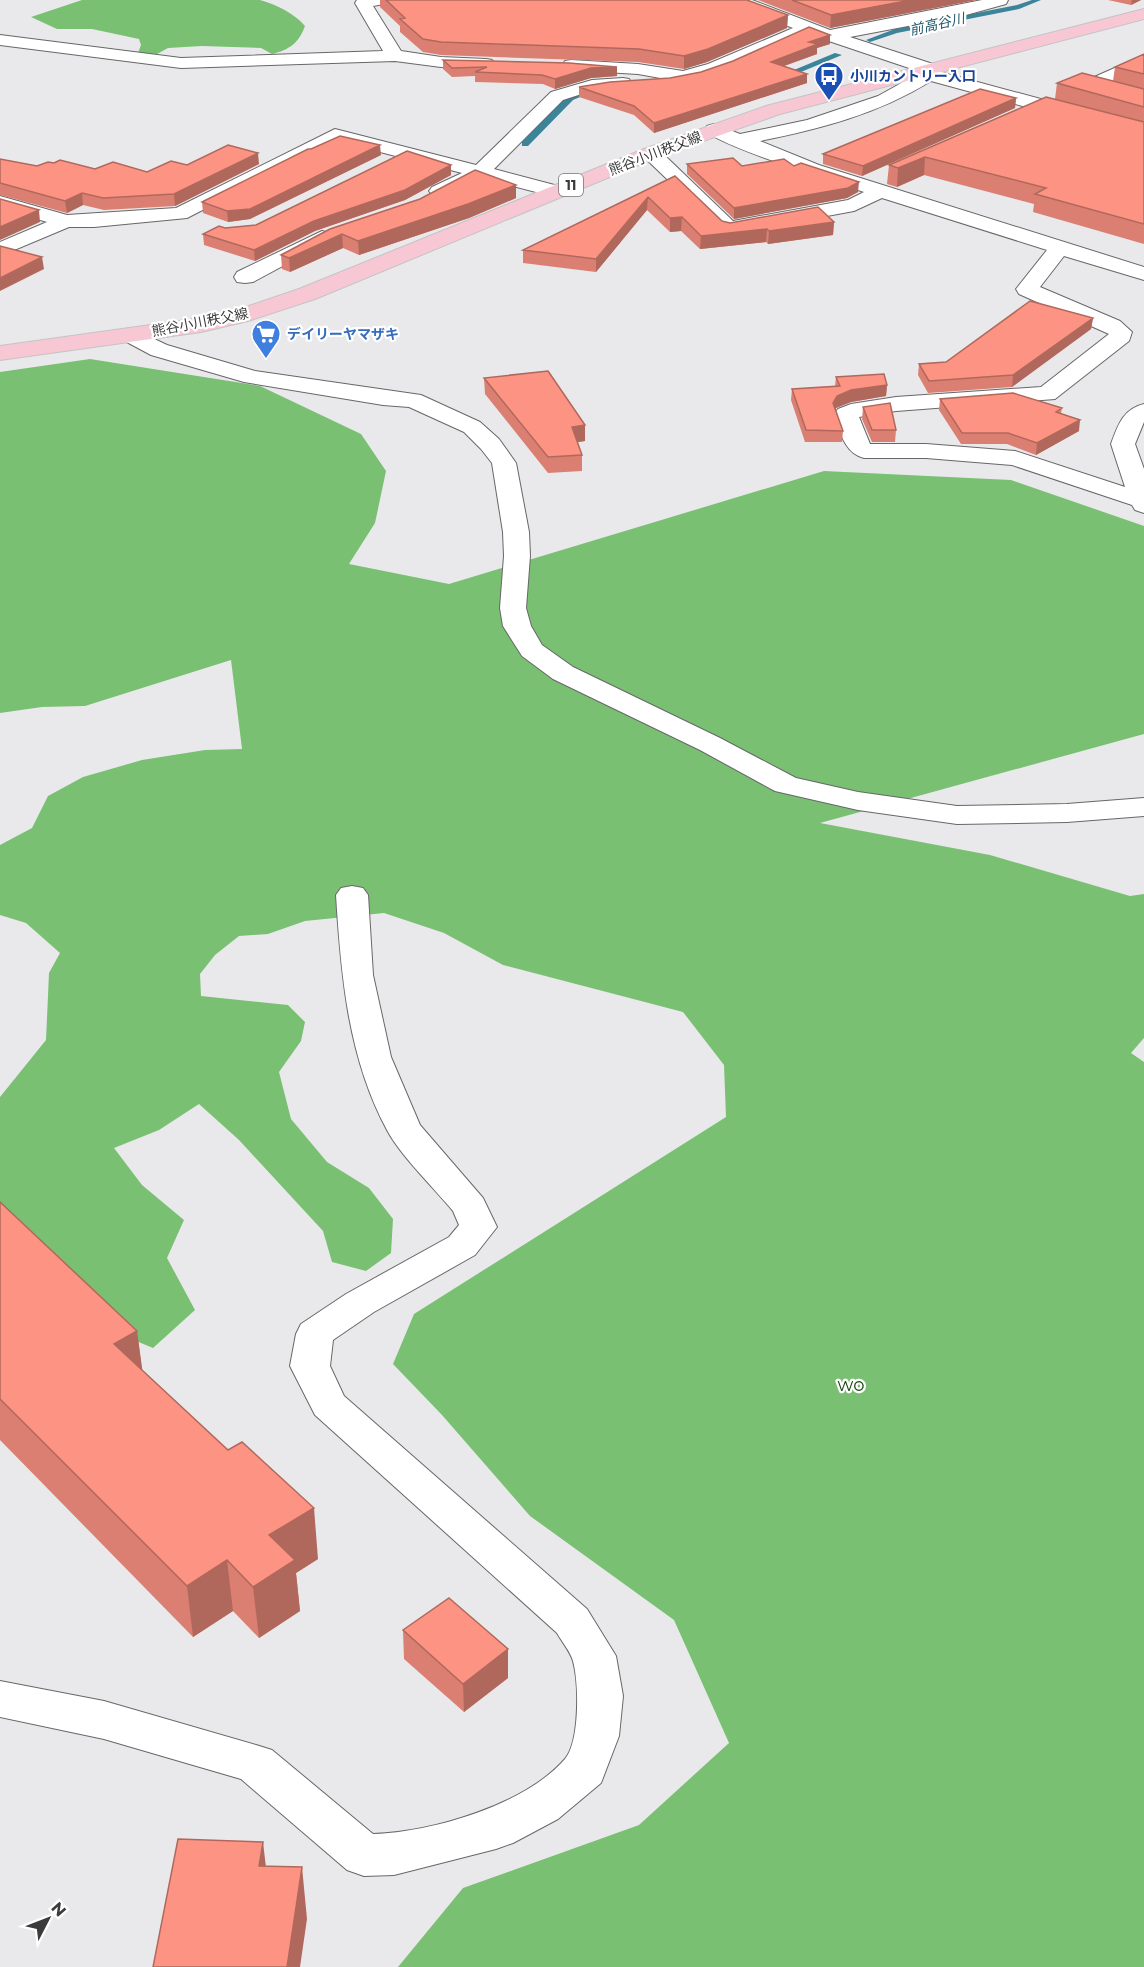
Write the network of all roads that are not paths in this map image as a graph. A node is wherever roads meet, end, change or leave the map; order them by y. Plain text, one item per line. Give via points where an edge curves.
1 (378, 0) edge
2 (737, 0) edge
3 (784, 0) edge
4 (995, 1) edge
5 (761, 9) junction
6 (1144, 14) edge
7 (807, 28) junction
8 (827, 35) junction
9 (0, 40) edge
10 (395, 56) junction
11 (1144, 60) edge
12 (502, 65) edge
13 (558, 65) edge
14 (926, 72) junction
15 (686, 77) junction
16 (1144, 99) edge
17 (1041, 106) junction
18 (1020, 115) edge
19 (714, 130) junction
20 (1144, 134) edge
21 (737, 140) junction
22 (404, 153) junction
23 (651, 153) junction
24 (383, 164) edge
25 (480, 172) junction
26 (875, 184) junction
27 (555, 191) junction
28 (423, 200) edge
29 (0, 202) edge
30 (180, 214) junction
31 (66, 221) junction
32 (203, 222) dead end
33 (340, 230) edge
34 (1060, 247) junction
35 (0, 250) edge
36 (1144, 274) edge
37 (245, 277) dead end
38 (131, 335) junction
39 (0, 353) edge
40 (1144, 411) edge
41 (1142, 503) edge
42 (1144, 807) edge
43 (352, 895) dead end
44 (0, 1699) edge

1 - 10 street via 363,3
2 - 5 street
3 - 5 street
4 - 8 street via 966,10
5 - 7 street
6 - 14 main road, 熊谷小川秩父線 / 11
7 - 8 street
7 - 15 street
8 - 14 street
9 - 10 street via 181,63
10 - 12 street
11 - 16 street via 1089,86
13 - 15 street via 638,69
14 - 17 street
14 - 19 main road, 熊谷小川秩父線 / 11 via 785,107
14 - 21 street via 882,100 816,123
15 - 25 street via 592,85 557,96
17 - 18 street
17 - 20 street
19 - 21 street
19 - 23 main road, 熊谷小川秩父線 / 11
21 - 26 street
22 - 24 street
22 - 25 street
22 - 30 street via 335,135
23 - 26 street via 737,235 854,205
23 - 27 main road, 熊谷小川秩父線 / 11
25 - 27 street
25 - 28 street
26 - 34 street
27 - 38 main road, 熊谷小川秩父線 / 11 via 270,308 201,325
29 - 31 street
30 - 31 street
30 - 32 street
31 - 35 street
33 - 37 street
34 - 36 street
34 - 41 street via 1026,289 1121,332 1121,336 1047,394 896,404 846,414 857,444 864,451 1015,458
38 - 39 main road, 熊谷小川秩父線 / 11
38 - 42 street via 159,350 252,377 413,400 472,427 504,462 518,556 513,608 532,650 563,673 786,785 858,801 957,815
40 - 41 street via 1132,420 1122,444
43 - 44 street via 357,975 374,1057 404,1129 470,1207 478,1227 462,1246 360,1303 315,1334 310,1366 329,1405 572,1621 594,1656 601,1696 596,1736 585,1769 542,1805 496,1829 394,1854 364,1855 256,1764 104,1720

